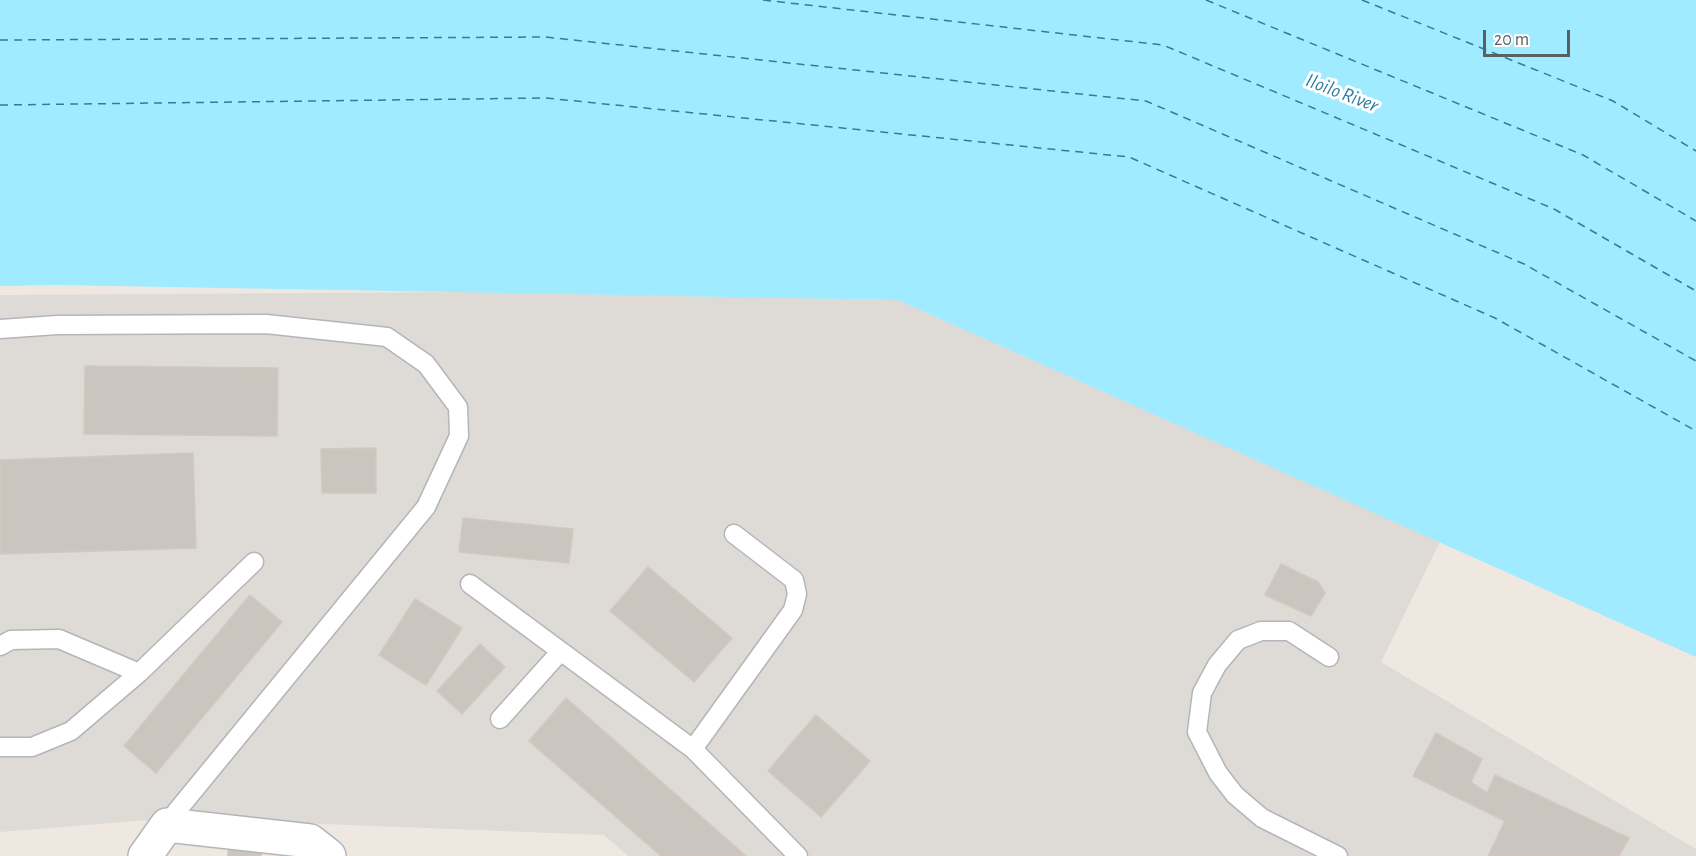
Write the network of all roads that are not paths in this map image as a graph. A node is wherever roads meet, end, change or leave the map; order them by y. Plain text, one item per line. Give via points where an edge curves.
1 (0, 329) edge
2 (734, 534) dead end
3 (254, 562) dead end
4 (470, 584) dead end
5 (0, 646) edge
6 (560, 652) junction
7 (1329, 657) dead end
8 (139, 673) junction
9 (500, 719) dead end
10 (0, 747) edge
11 (693, 749) junction
12 (167, 825) junction
13 (145, 856) edge
14 (328, 856) edge
15 (798, 856) edge
16 (1338, 856) edge

1 - 12 lane via 266,324 387,337 426,364 458,407 459,436 426,507
2 - 11 lane via 794,580 797,594 793,610
3 - 8 lane
4 - 6 lane
5 - 8 lane via 11,640 59,639
6 - 9 lane
6 - 11 lane
7 - 16 lane via 1288,631 1261,631 1238,640 1217,665 1202,693 1197,732 1218,773 1235,795 1262,818
8 - 10 lane via 71,731 32,747
11 - 15 lane
12 - 13 street
12 - 14 street via 310,841

